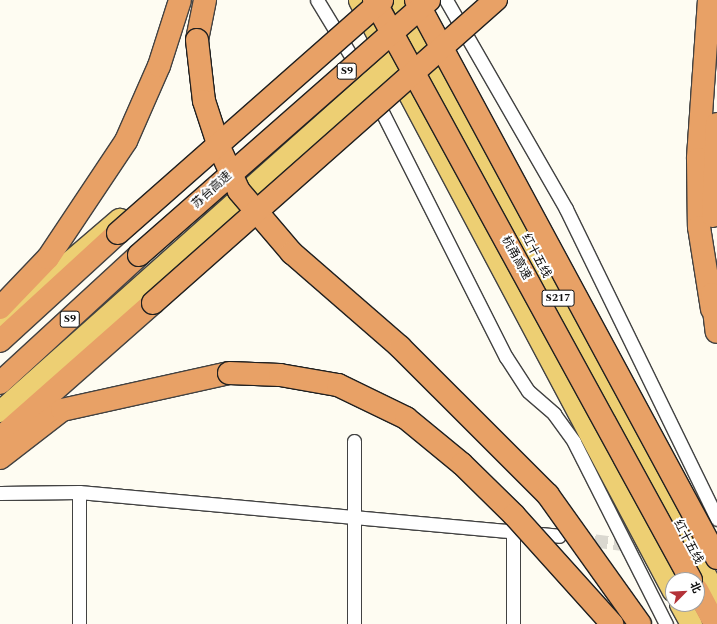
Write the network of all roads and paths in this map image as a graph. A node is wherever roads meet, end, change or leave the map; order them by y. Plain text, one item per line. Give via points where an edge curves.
1 (180, 0) edge
2 (205, 0) edge
3 (317, 0) edge
4 (400, 0) edge
5 (416, 0) edge
6 (428, 0) edge
7 (446, 0) edge
8 (496, 0) edge
9 (709, 0) edge
10 (370, 3) edge
11 (335, 32) junction
12 (420, 38) junction
13 (392, 62) junction
14 (368, 83) junction
15 (717, 124) edge
16 (0, 308) edge
17 (712, 310) junction
18 (0, 321) edge
19 (717, 332) edge
20 (0, 341) edge
21 (0, 384) edge
22 (0, 411) edge
23 (0, 438) edge
24 (354, 441) dead end
25 (0, 458) edge
26 (79, 492) junction
27 (0, 493) edge
28 (353, 518) junction
29 (717, 519) edge
30 (513, 532) junction
31 (559, 536) dead end
32 (717, 558) edge
33 (687, 572) edge
34 (665, 576) edge
35 (717, 597) edge
36 (705, 605) edge
37 (684, 612) edge
38 (79, 624) edge
39 (354, 624) edge
40 (513, 624) edge
41 (612, 624) edge
42 (640, 624) edge
43 (666, 624) edge
44 (691, 624) edge
45 (715, 624) edge

1 - 16 highway via 159,66 126,142 48,258
2 - 42 highway, bridge via 197,40 204,101 219,147 239,191 292,253 400,347 548,495
3 - 11 street
4 - 12 main road, 红十五线 / S217
5 - 32 highway, bridge
6 - 21 highway, 苏台高速 / S9, bridge via 139,255
7 - 29 street via 566,209
8 - 23 highway, bridge
9 - 17 highway via 698,159 699,227
10 - 11 main road
10 - 13 main road, S217
10 - 20 highway, S9, bridge
10 - 33 highway, 杭甬高速, bridge
11 - 14 street
11 - 18 main road
12 - 13 main road
12 - 35 main road, 红十五线 / S217
13 - 14 main road
13 - 34 main road, S217
14 - 22 main road
14 - 43 street via 506,357 528,391 554,414 574,442
15 - 17 highway
17 - 19 highway
24 - 28 street
25 - 41 highway, bridge via 62,410 168,384 229,373 280,375 338,385 406,418 462,464 514,515
26 - 27 street
26 - 28 street
26 - 38 street
28 - 30 street
28 - 39 street
30 - 31 street
30 - 40 street
36 - 45 highway
37 - 44 main road

